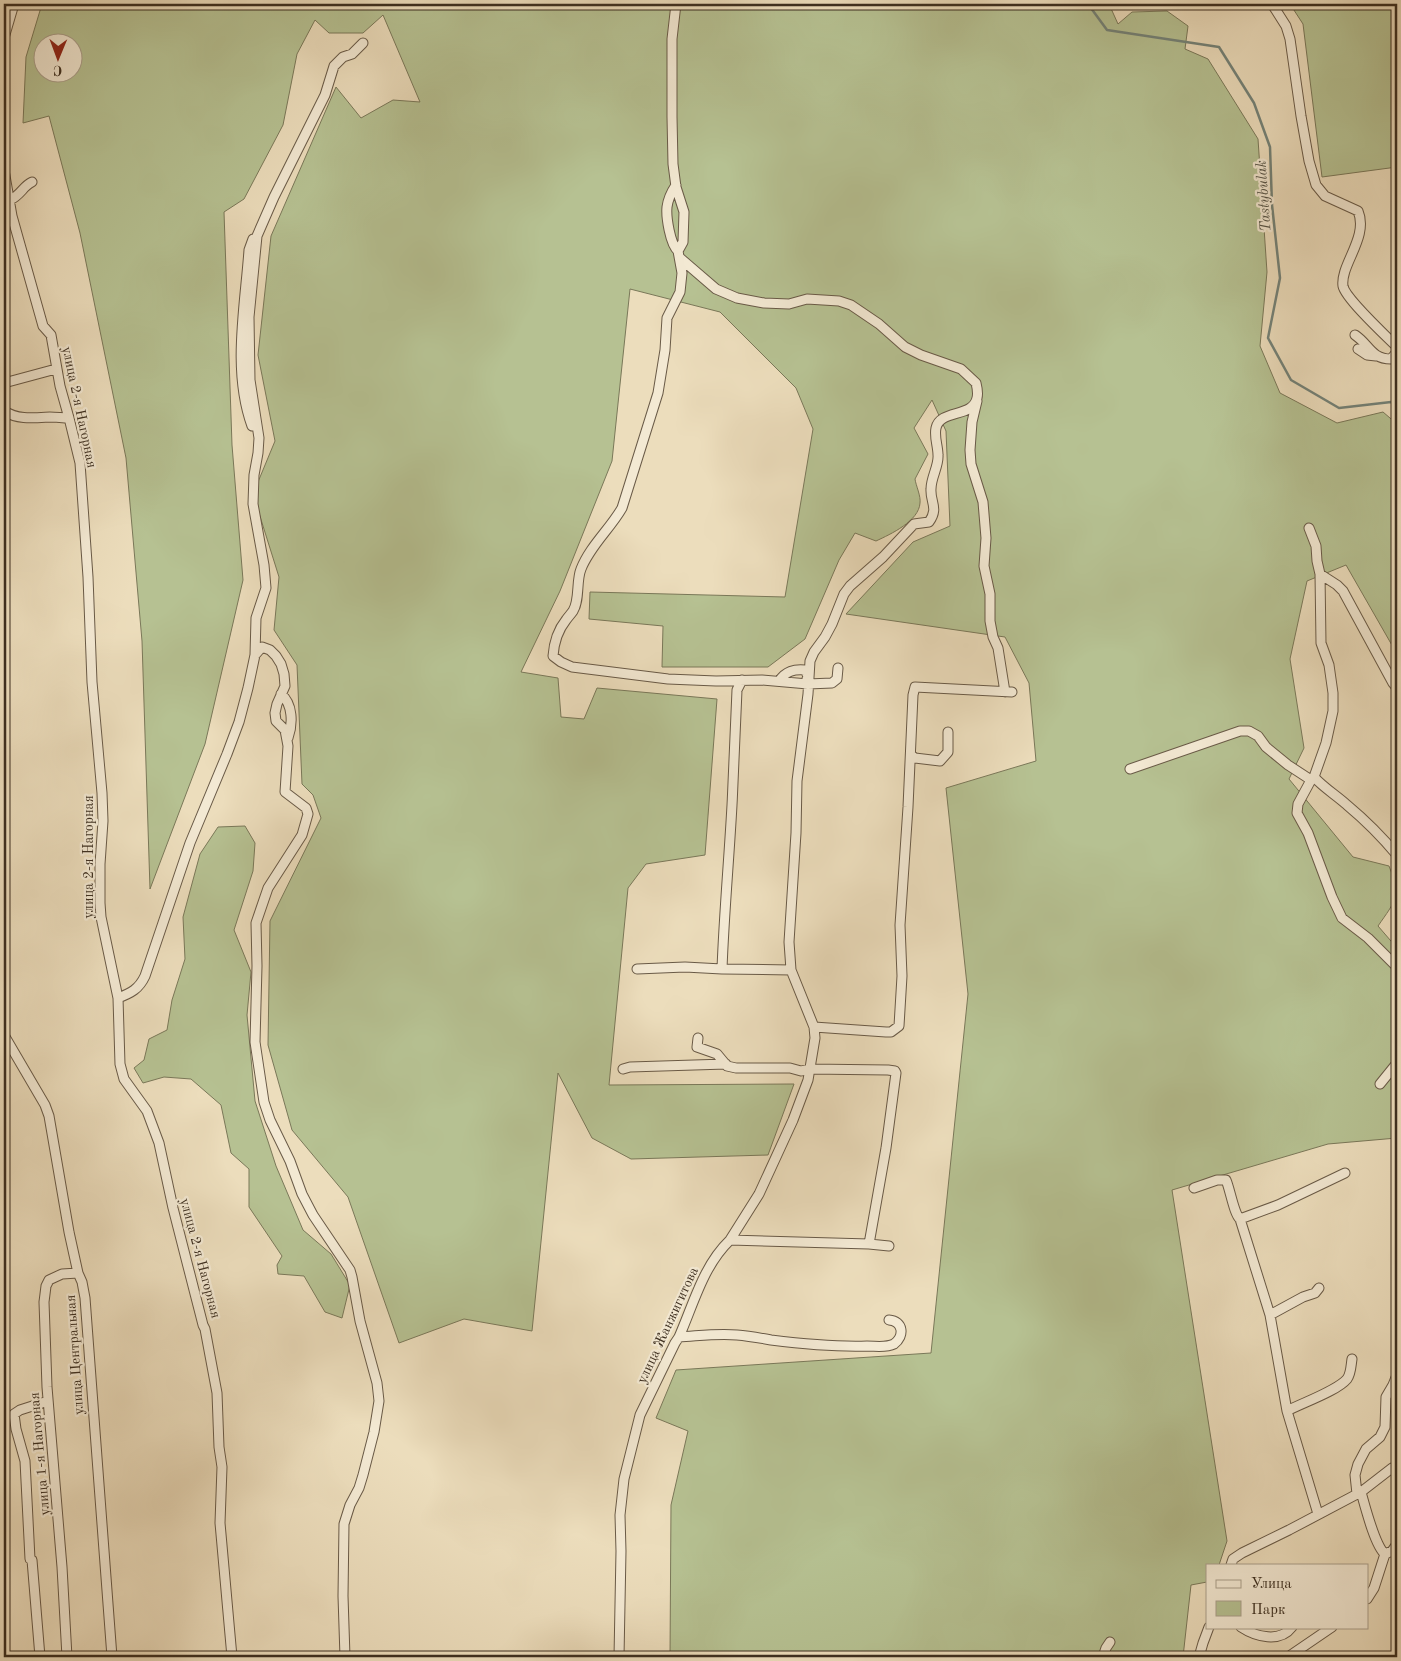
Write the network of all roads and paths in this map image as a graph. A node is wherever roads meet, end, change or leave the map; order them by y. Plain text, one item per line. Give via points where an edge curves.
1 (14, 4) edge
2 (676, 4) edge
3 (1272, 4) edge
4 (4, 38) edge
5 (363, 43) dead end
6 (4, 170) edge
7 (32, 182) dead end
8 (676, 185) junction
9 (10, 200) junction
10 (679, 255) junction
11 (1354, 335) dead end
12 (1397, 348) edge
13 (1358, 349) dead end
14 (1397, 352) edge
15 (1376, 356) junction
16 (56, 368) junction
17 (4, 383) edge
18 (977, 399) junction
19 (4, 410) edge
20 (70, 418) junction
21 (1310, 528) dead end
22 (1320, 574) junction
23 (255, 655) junction
24 (838, 668) dead end
25 (742, 680) junction
26 (779, 681) junction
27 (806, 681) junction
28 (1397, 688) edge
29 (281, 694) junction
30 (948, 732) dead end
31 (287, 740) junction
32 (911, 755) junction
33 (1130, 769) dead end
34 (1313, 779) junction
35 (1397, 855) edge
36 (1397, 967) edge
37 (722, 969) junction
38 (636, 970) dead end
39 (791, 970) junction
40 (118, 998) junction
41 (814, 1027) junction
42 (4, 1034) edge
43 (698, 1038) dead end
44 (1397, 1063) edge
45 (726, 1064) junction
46 (623, 1069) dead end
47 (810, 1069) junction
48 (1380, 1084) dead end
49 (1345, 1172) dead end
50 (1194, 1188) dead end
51 (1240, 1219) junction
52 (730, 1240) junction
53 (869, 1244) junction
54 (889, 1246) dead end
55 (78, 1273) junction
56 (1320, 1288) dead end
57 (1270, 1315) junction
58 (889, 1320) dead end
59 (679, 1337) junction
60 (1352, 1359) dead end
61 (1397, 1375) edge
62 (48, 1401) junction
63 (1287, 1411) junction
64 (1397, 1468) edge
65 (1359, 1493) junction
66 (1318, 1514) junction
67 (1397, 1544) edge
68 (1385, 1554) junction
69 (1231, 1564) edge
70 (1368, 1598) edge
71 (1209, 1628) edge
72 (1243, 1628) edge
73 (1291, 1628) edge
74 (1331, 1628) edge
75 (40, 1657) edge
76 (67, 1657) edge
77 (112, 1657) edge
78 (232, 1657) edge
79 (345, 1657) edge
80 (620, 1657) edge
81 (1098, 1657) edge
82 (1104, 1657) edge
83 (1199, 1657) edge
84 (1288, 1657) edge

1 - 4 street
2 - 8 street via 672,39
3 - 12 street via 1290,39 1300,116 1316,185 1325,196 1358,210 1360,216 1360,232 1343,286
5 - 23 street via 334,66 325,95 258,233 249,317 249,351 259,438 253,504 266,588 256,618
6 - 9 street, улица 2-я Нагорная
7 - 9 street
8 - 10 street via 684,212
8 - 10 street via 666,208 669,230
9 - 16 street, улица 2-я Нагорная via 43,326 51,334
10 - 18 street via 716,289 737,298 764,303 789,304 807,299 851,305 905,347 961,369 976,383
10 - 25 street via 682,273 680,292 667,318 661,376 650,421 622,508 580,570 574,609 558,633 552,656 572,667 608,673 668,680
11 - 15 street
13 - 15 street
14 - 15 street via 1391,359
16 - 17 street
16 - 20 street, улица 2-я Нагорная
18 - 27 street via 972,407 940,420 936,427 938,454 930,490 934,502 932,518 929,522 914,524 847,590 825,637 814,652
18 - 32 street via 972,422 971,464 983,502 984,566 990,594 990,621 1008,692 915,687
19 - 20 street via 28,419
20 - 40 street, улица 2-я Нагорная via 80,463 92,682 102,793 101,916
21 - 22 street
22 - 28 street via 1343,591
22 - 34 street via 1321,643 1329,665 1334,711
23 - 29 street via 262,647 270,650 281,664 285,686
23 - 40 street via 239,722 190,843 142,984 132,993
24 - 27 street via 837,679 832,683
25 - 26 street
25 - 37 street via 737,690
26 - 27 street
26 - 27 street via 783,675 796,669 805,670
27 - 39 street via 796,781 789,942
29 - 31 street via 286,698 291,714
29 - 31 street via 276,721 285,730
30 - 32 street via 948,752 940,760
31 - 79 street via 286,792 306,808 308,814 302,835 268,888 256,923 255,1042 270,1120 313,1215 350,1270 377,1383 378,1410 374,1432 363,1475 344,1524
32 - 41 street via 900,925 902,976 899,1026 891,1032
33 - 34 street via 1240,731 1250,731 1280,759
34 - 35 street via 1366,822
34 - 36 street via 1298,804 1297,812 1332,897 1342,918
37 - 38 street
37 - 39 street
39 - 41 street
40 - 78 street, улица 2-я Нагорная via 122,1071 147,1112 158,1143 216,1379 222,1467 220,1523
41 - 47 street, улица Жанжигитова
42 - 55 street, улица Центральная via 49,1116
43 - 45 street via 697,1047 717,1054
44 - 48 street
45 - 46 street
45 - 47 street via 736,1068
47 - 52 street, улица Жанжигитова via 805,1090 779,1152 754,1204
47 - 53 street via 895,1071 886,1148
49 - 51 street via 1278,1205
50 - 51 street via 1226,1180
51 - 57 street
52 - 53 street
52 - 59 street, улица Жанжигитова via 706,1272
53 - 54 street
55 - 62 street, улица 1-я Нагорная via 54,1277 46,1286
55 - 77 street, улица Центральная via 88,1331
56 - 57 street
57 - 63 street
58 - 59 street via 899,1324 901,1336 888,1346 842,1346 734,1335
59 - 80 street, улица Жанжигитова via 640,1415 624,1479 620,1514
60 - 63 street via 1346,1380
61 - 65 street via 1386,1397 1385,1427 1358,1464 1355,1475
62 - 75 street, улица 1-я Нагорная via 14,1414 26,1468 28,1534
62 - 76 street, улица 1-я Нагорная
63 - 66 street
64 - 65 street via 1392,1468
65 - 66 street
65 - 68 street via 1381,1551
66 - 69 street via 1238,1555
67 - 68 street
68 - 70 street
71 - 83 street
72 - 73 street via 1260,1636 1283,1635
74 - 84 street
81 - 82 street via 1108,1643

